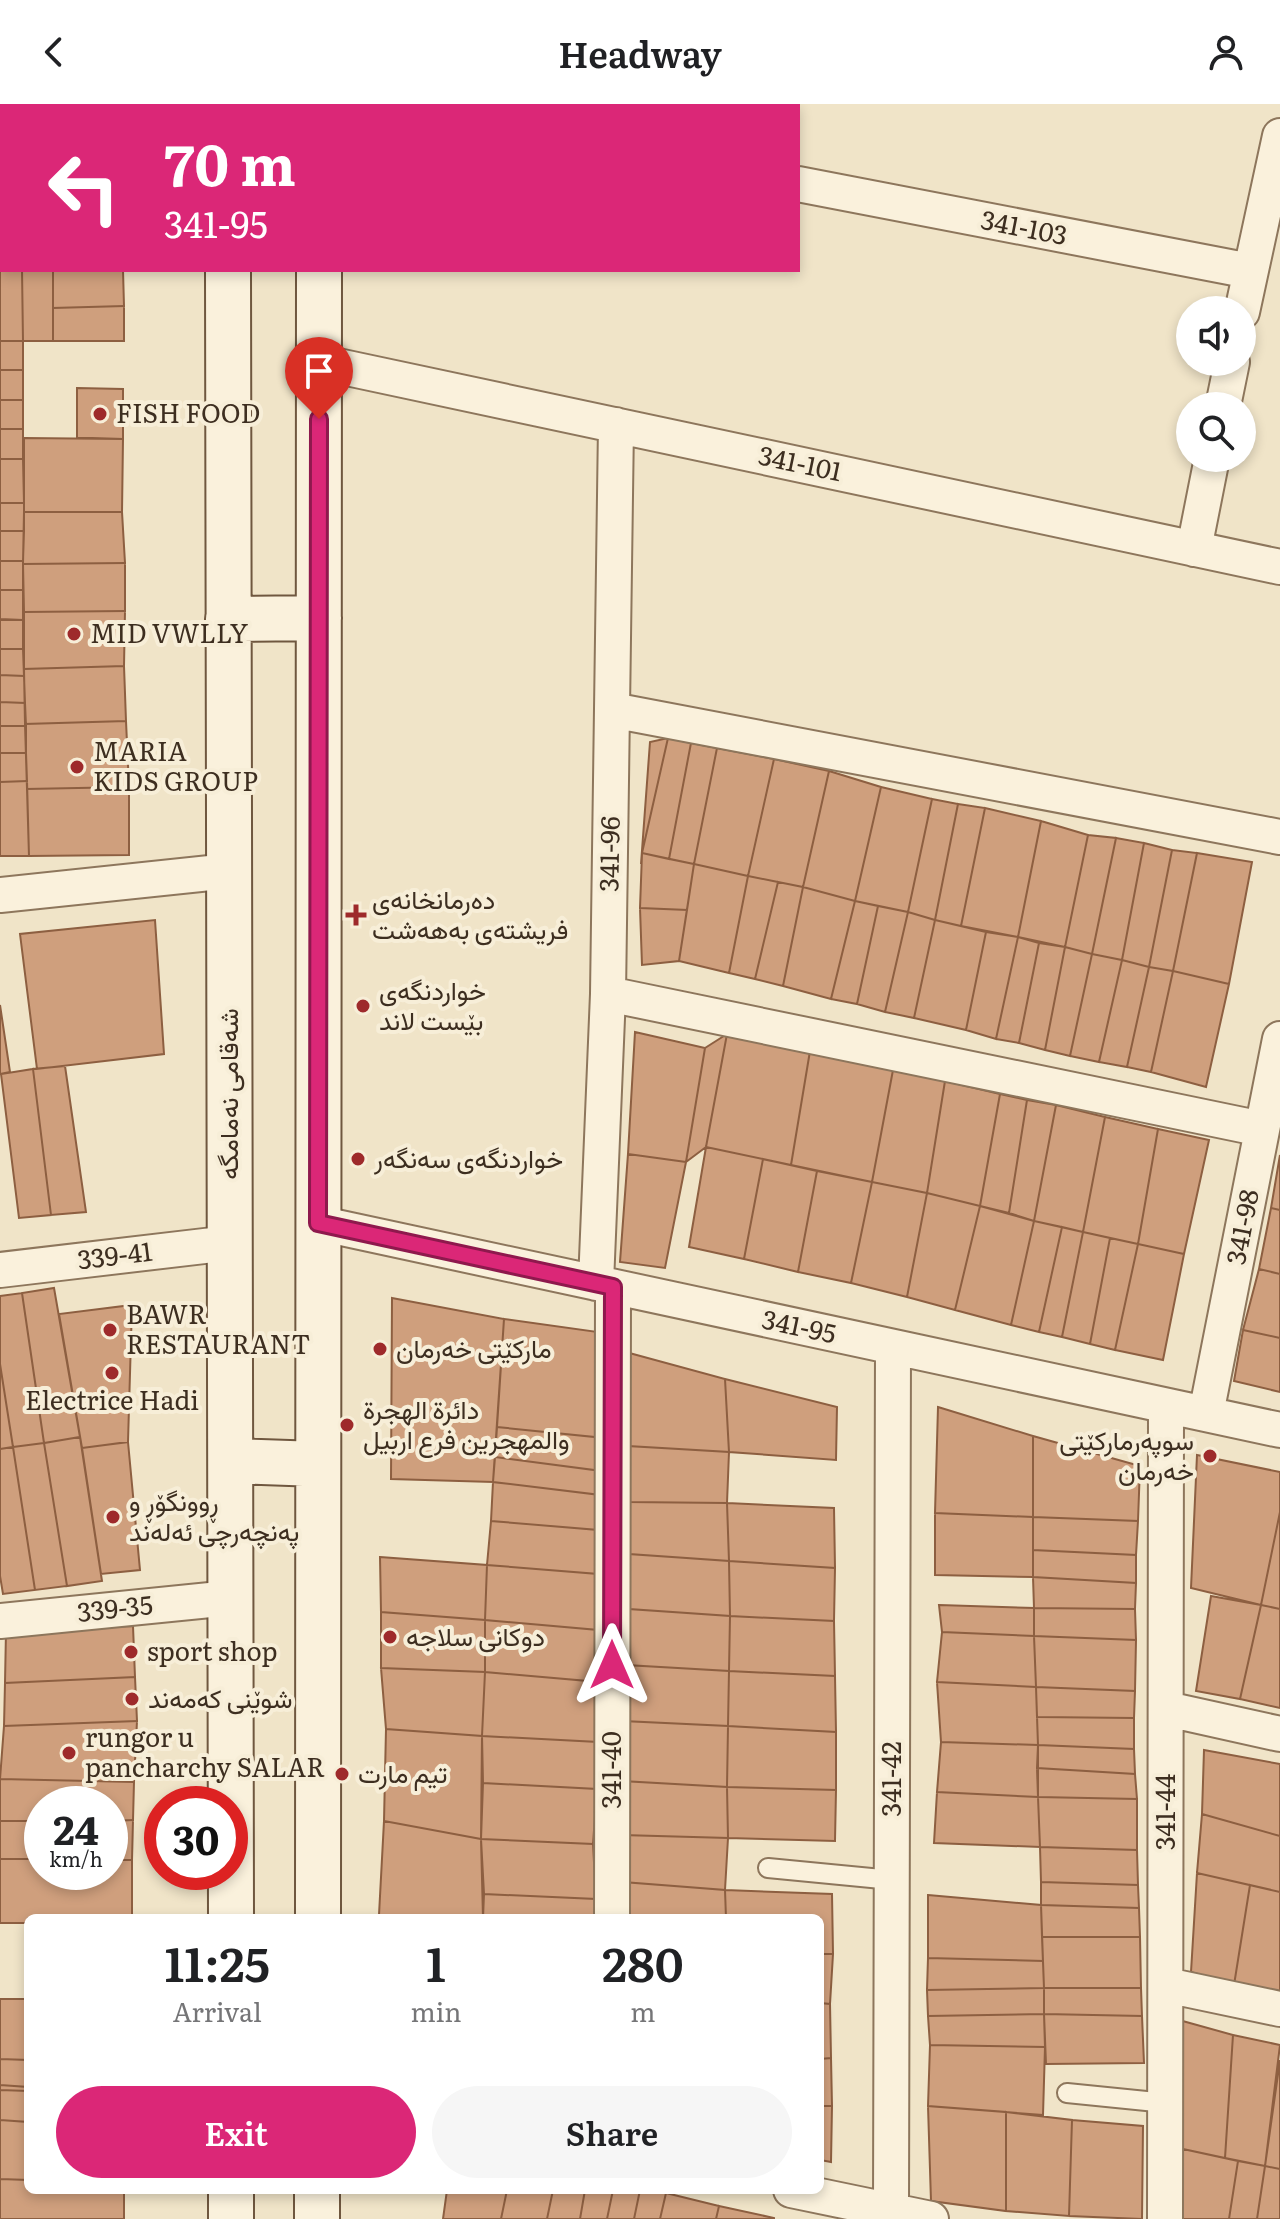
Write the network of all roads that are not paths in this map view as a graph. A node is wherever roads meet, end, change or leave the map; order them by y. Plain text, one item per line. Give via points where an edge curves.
1 (1280, 136) edge
2 (800, 184) edge
3 (1250, 271) junction
4 (228, 272) edge
5 (319, 272) edge
6 (1245, 296) edge
7 (319, 362) junction
8 (616, 425) junction
9 (1209, 472) edge
10 (1194, 549) junction
11 (1280, 567) edge
12 (319, 618) junction
13 (228, 619) junction
14 (612, 710) junction
15 (1280, 837) edge
16 (229, 871) junction
17 (0, 895) edge
18 (608, 994) junction
19 (1280, 1039) edge
20 (1262, 1129) junction
21 (318, 1223) junction
22 (230, 1243) junction
23 (0, 1270) edge
24 (604, 1285) junction
25 (893, 1347) junction
26 (1166, 1406) junction
27 (1206, 1414) junction
28 (1280, 1430) edge
29 (231, 1461) junction
30 (318, 1464) junction
31 (230, 1598) junction
32 (0, 1621) edge
33 (1167, 1709) junction
34 (1280, 1734) edge
35 (768, 1868) dead end
36 (892, 1880) junction
37 (231, 1914) edge
38 (318, 1914) edge
39 (612, 1914) edge
40 (1166, 1985) junction
41 (1280, 2009) edge
42 (1067, 2093) dead end
43 (1166, 2103) junction
44 (231, 2194) edge
45 (317, 2194) edge
46 (810, 2194) edge
47 (891, 2211) junction
48 (231, 2219) edge
49 (317, 2219) edge
50 (931, 2219) edge
51 (1165, 2219) edge

1 - 3 street
2 - 3 street, 341-103
3 - 6 street
4 - 13 main road, شەقامی نەمامگە
5 - 7 main road
7 - 8 street, 341-101
7 - 12 main road
8 - 10 street, 341-101
8 - 14 street, 341-96
9 - 10 street
10 - 11 street, 341-101
12 - 13 main road
12 - 21 main road
13 - 16 main road, شەقامی نەمامگە
14 - 15 street
14 - 18 street, 341-96
16 - 17 street
16 - 22 main road, شەقامی نەمامگە
18 - 20 street
18 - 24 street, 341-96
19 - 20 street, 341-98
20 - 27 street, 341-98
21 - 24 street, 341-95
21 - 30 main road
22 - 23 street, 339-41
22 - 29 main road, شەقامی نەمامگە
24 - 25 street, 341-95
24 - 39 street, 341-40
25 - 26 street, 341-95
25 - 36 street, 341-42
26 - 27 street, 341-95
26 - 33 street, 341-44
27 - 28 street, 341-95
29 - 30 main road
29 - 31 main road, شەقامی نەمامگە
30 - 38 main road
31 - 32 street, 339-35
31 - 37 main road, شەقامی نەمامگە
33 - 34 street
33 - 40 street, 341-44
35 - 36 lane
36 - 47 street, 341-42
40 - 41 street
40 - 43 street, 341-44
42 - 43 lane
43 - 51 street, 341-44
44 - 48 main road
45 - 49 main road
46 - 47 street
47 - 50 street

